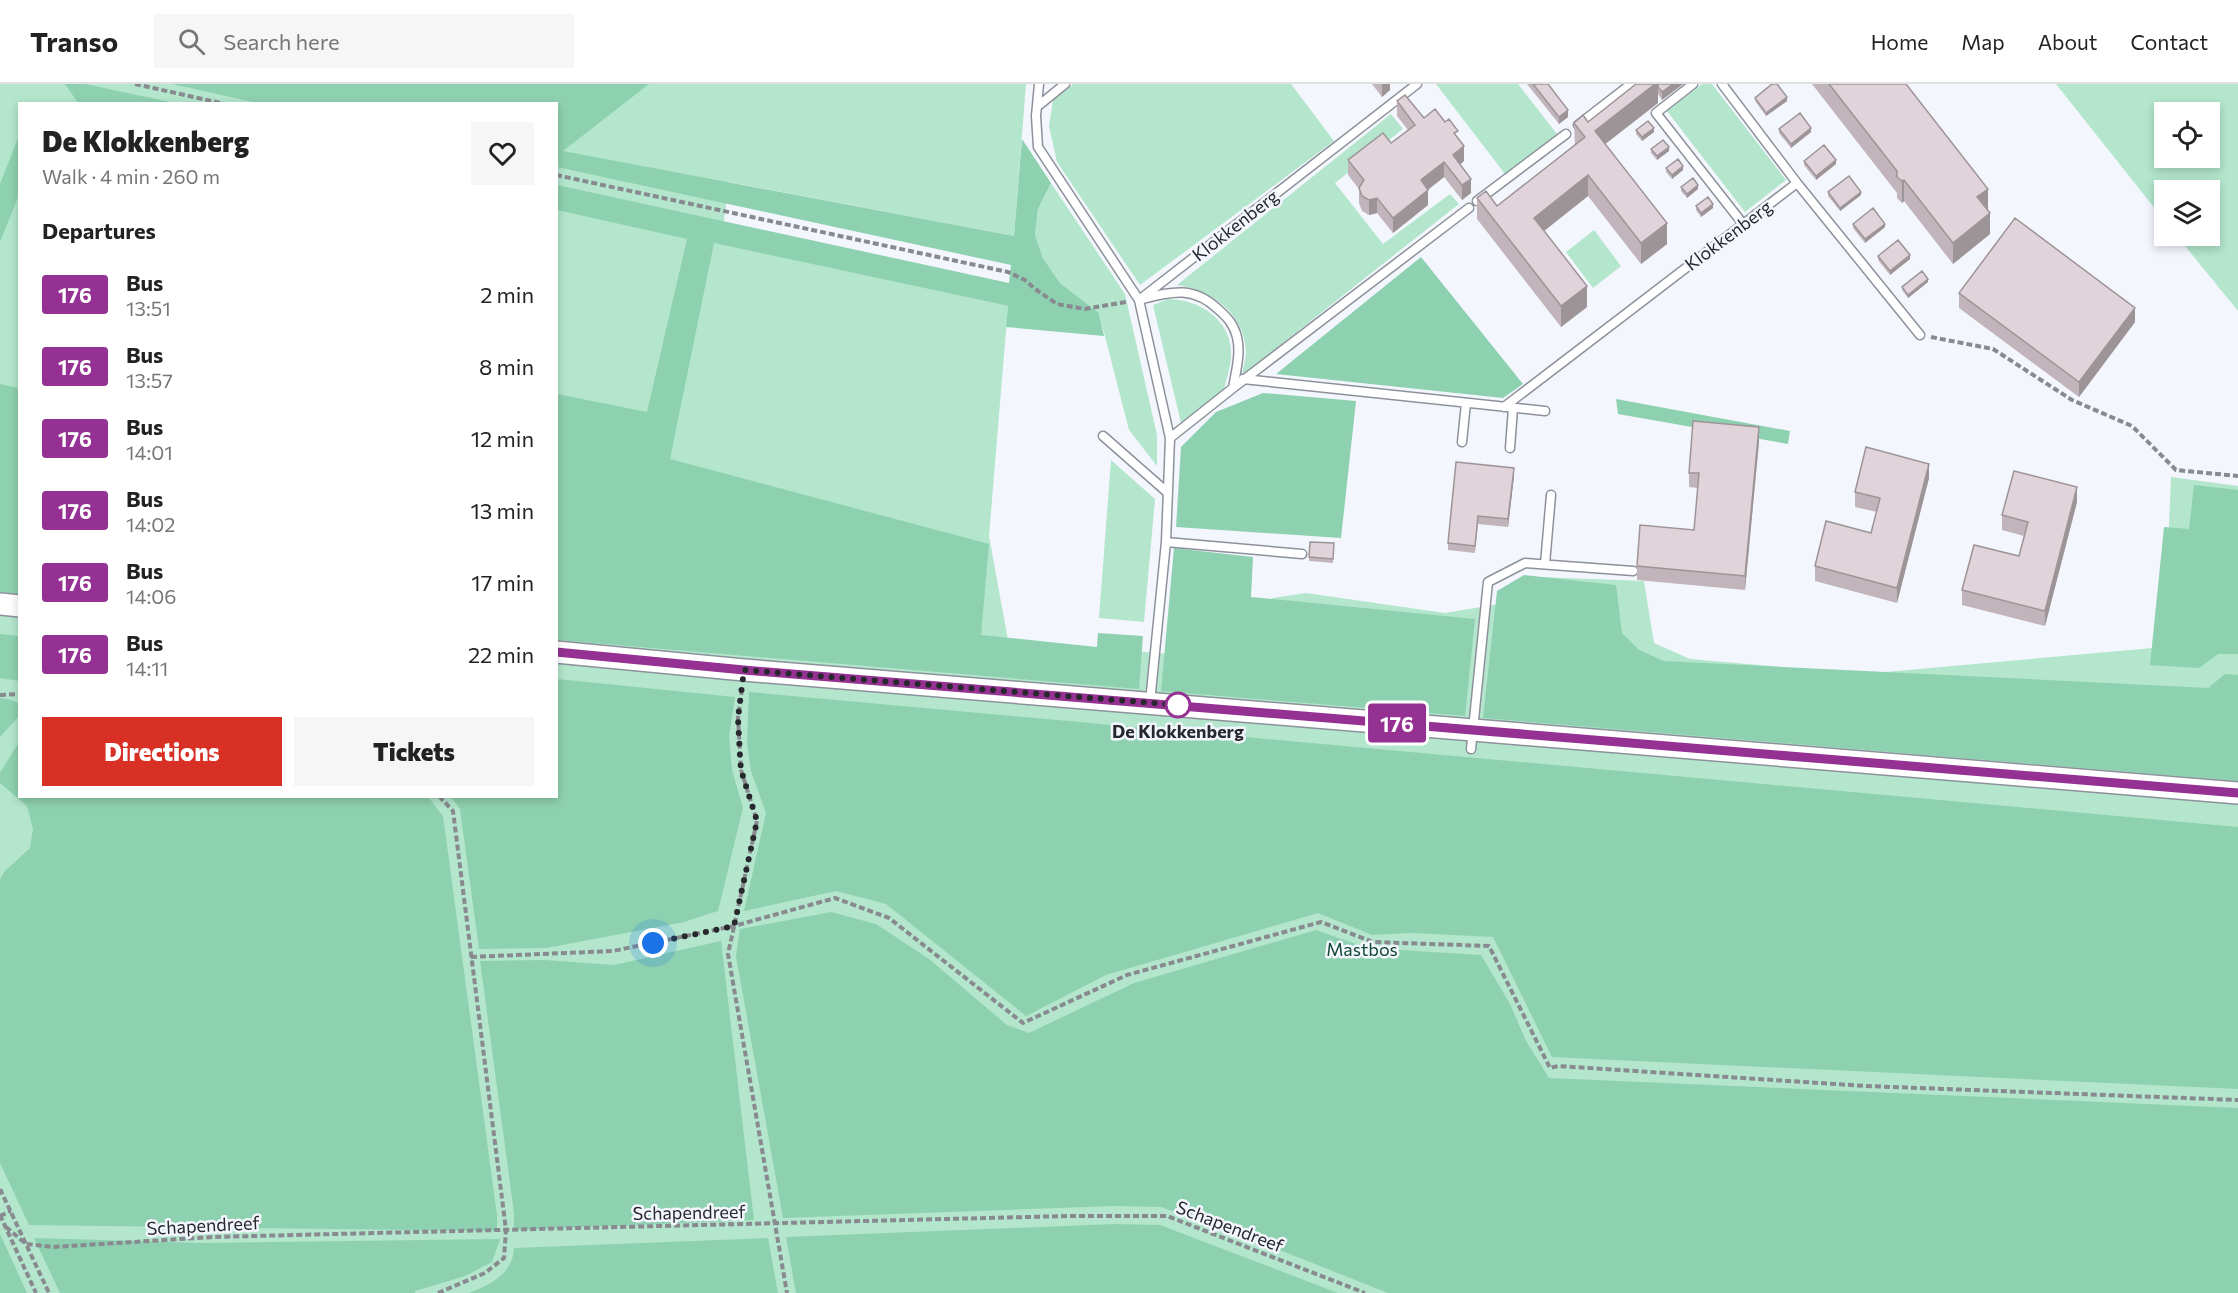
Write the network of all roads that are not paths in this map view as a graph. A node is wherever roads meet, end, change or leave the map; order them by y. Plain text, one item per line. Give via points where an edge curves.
1 (1039, 84) edge
2 (1065, 84) edge
3 (1417, 84) edge
4 (1631, 84) edge
5 (1693, 84) edge
6 (1722, 84) edge
7 (1038, 106) junction
8 (1575, 127) edge
9 (1566, 134) dead end
10 (1797, 183) junction
11 (1477, 201) edge
12 (1468, 208) dead end
13 (1743, 224) junction
14 (1139, 300) junction
15 (1920, 335) road end
16 (1243, 380) junction
17 (1233, 388) junction
18 (1466, 403) junction
19 (1508, 407) junction
20 (1545, 411) dead end
21 (1103, 436) dead end
22 (1170, 438) junction
23 (1462, 442) dead end
24 (1510, 448) dead end
25 (1168, 493) junction
26 (1551, 495) dead end
27 (1166, 542) junction
28 (1302, 554) dead end
29 (1545, 564) junction
30 (1634, 571) dead end
31 (0, 604) edge
32 (18, 606) edge
33 (558, 652) edge
34 (1150, 702) junction
35 (1473, 739) junction
36 (2238, 793) edge

1 - 7 lane
2 - 7 lane
3 - 14 lane, Klokkenberg
4 - 8 lane
5 - 13 lane via 1656,113
6 - 10 lane
7 - 14 lane via 1038,147
9 - 11 lane
10 - 13 lane, Klokkenberg
10 - 15 lane
12 - 16 lane
13 - 19 lane, Klokkenberg
14 - 17 lane via 1169,292 1199,294 1221,311 1233,324 1237,337
14 - 22 lane
16 - 17 lane
16 - 18 lane
17 - 22 lane
18 - 19 lane
18 - 23 lane
19 - 20 lane
19 - 24 lane
21 - 25 lane
22 - 25 lane
25 - 27 lane
26 - 29 lane
27 - 28 lane
27 - 34 lane
29 - 30 lane
29 - 35 lane via 1525,563 1488,582
31 - 32 street
33 - 34 street
34 - 35 street
35 - 36 street

